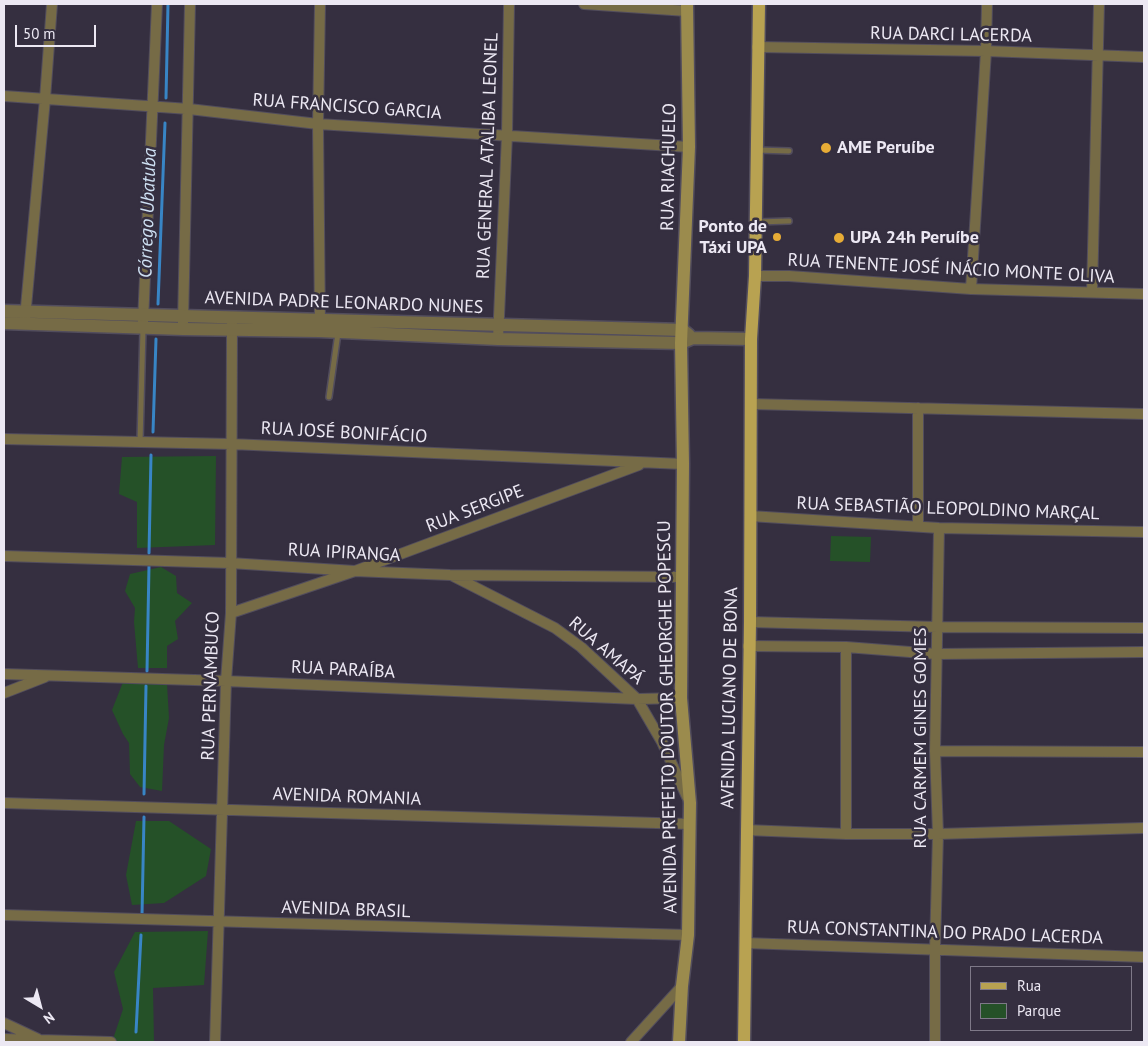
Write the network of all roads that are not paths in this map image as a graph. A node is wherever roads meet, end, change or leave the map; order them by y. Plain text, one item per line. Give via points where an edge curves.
1 (52, 4) edge
2 (157, 4) edge
3 (190, 4) edge
4 (320, 4) edge
5 (509, 4) edge
6 (584, 4) edge
7 (759, 4) edge
8 (987, 4) edge
9 (1099, 4) edge
10 (687, 7) edge
11 (757, 47) junction
12 (986, 51) junction
13 (1097, 56) junction
14 (1144, 57) edge
15 (4, 96) edge
16 (45, 99) junction
17 (152, 107) junction
18 (189, 109) junction
19 (318, 124) junction
20 (507, 135) junction
21 (689, 147) junction
22 (756, 150) junction
23 (789, 151) dead end
24 (789, 221) dead end
25 (756, 222) junction
26 (755, 276) junction
27 (971, 289) junction
28 (1092, 292) junction
29 (1144, 294) edge
30 (4, 311) edge
31 (143, 315) junction
32 (183, 316) junction
33 (25, 318) junction
34 (4, 324) edge
35 (232, 324) junction
36 (498, 324) junction
37 (320, 326) junction
38 (143, 328) junction
39 (183, 330) junction
40 (338, 332) junction
41 (686, 337) junction
42 (498, 339) junction
43 (751, 339) junction
44 (329, 397) dead end
45 (751, 404) junction
46 (918, 408) junction
47 (1144, 414) edge
48 (4, 438) edge
49 (140, 442) junction
50 (231, 444) junction
51 (645, 462) junction
52 (683, 464) junction
53 (750, 516) junction
54 (918, 526) junction
55 (939, 528) junction
56 (1144, 532) edge
57 (4, 556) edge
58 (230, 563) junction
59 (355, 572) junction
60 (450, 575) junction
61 (682, 577) junction
62 (231, 613) junction
63 (750, 622) junction
64 (937, 627) junction
65 (1144, 628) edge
66 (748, 646) junction
67 (846, 647) junction
68 (1144, 652) edge
69 (936, 654) junction
70 (4, 674) edge
71 (48, 675) junction
72 (226, 681) junction
73 (4, 693) edge
74 (681, 698) junction
75 (637, 699) junction
76 (935, 751) junction
77 (1144, 752) edge
78 (4, 803) edge
79 (690, 803) junction
80 (222, 810) junction
81 (689, 824) junction
82 (1144, 828) edge
83 (746, 830) junction
84 (846, 834) junction
85 (938, 834) junction
86 (4, 915) edge
87 (219, 923) junction
88 (688, 935) junction
89 (745, 943) junction
90 (935, 948) junction
91 (1144, 957) edge
92 (682, 986) junction
93 (4, 1023) edge
94 (4, 1039) edge
95 (41, 1041) junction
96 (111, 1042) edge
97 (215, 1042) edge
98 (631, 1042) edge
99 (679, 1042) edge
100 (744, 1042) edge
101 (935, 1042) edge

1 - 16 street
2 - 17 street
3 - 18 street
4 - 19 street
5 - 20 street, RUA GENERAL ATALIBA LEONEL
6 - 10 street
7 - 11 main road, AVENIDA LUCIANO DE BONA
8 - 12 street
9 - 13 street
10 - 21 main road, RUA RIACHUELO
11 - 12 street, RUA DARCI LACERDA
11 - 22 main road, AVENIDA LUCIANO DE BONA
12 - 13 street, RUA DARCI LACERDA
12 - 27 street
13 - 14 street, RUA DARCI LACERDA
13 - 28 street
15 - 16 street, RUA FRANCISCO GARCIA
16 - 17 street, RUA FRANCISCO GARCIA
16 - 33 street
17 - 18 street, RUA FRANCISCO GARCIA
17 - 31 street
18 - 19 street, RUA FRANCISCO GARCIA
18 - 32 street
19 - 20 street, RUA FRANCISCO GARCIA
19 - 37 street
20 - 21 street, RUA FRANCISCO GARCIA
20 - 36 street, RUA GENERAL ATALIBA LEONEL
21 - 41 main road, RUA RIACHUELO
22 - 23 lane
22 - 25 main road, AVENIDA LUCIANO DE BONA
24 - 25 lane
25 - 26 main road, AVENIDA LUCIANO DE BONA
26 - 27 street, RUA TENENTE JOSÉ INÁCIO MONTE OLIVA
26 - 43 main road, AVENIDA LUCIANO DE BONA
27 - 28 street, RUA TENENTE JOSÉ INÁCIO MONTE OLIVA
28 - 29 street, RUA TENENTE JOSÉ INÁCIO MONTE OLIVA
30 - 33 street, AVENIDA PADRE LEONARDO NUNES
31 - 32 street, AVENIDA PADRE LEONARDO NUNES
31 - 33 street, AVENIDA PADRE LEONARDO NUNES
31 - 38 street
32 - 35 street, AVENIDA PADRE LEONARDO NUNES
32 - 39 street
33 - 34 street, AVENIDA PADRE LEONARDO NUNES
33 - 38 street, AVENIDA PADRE LEONARDO NUNES
35 - 37 street, AVENIDA PADRE LEONARDO NUNES
35 - 39 street, AVENIDA PADRE LEONARDO NUNES
35 - 50 street, RUA PERNAMBUCO
36 - 37 street, AVENIDA PADRE LEONARDO NUNES
36 - 41 street, AVENIDA PADRE LEONARDO NUNES
36 - 42 street, RUA GENERAL ATALIBA LEONEL
37 - 40 street, AVENIDA PADRE LEONARDO NUNES
38 - 39 street, AVENIDA PADRE LEONARDO NUNES
38 - 49 lane
40 - 42 street, AVENIDA PADRE LEONARDO NUNES
40 - 44 lane
41 - 42 street, AVENIDA PADRE LEONARDO NUNES
41 - 43 street
41 - 52 main road, AVENIDA PREFEITO DOUTOR GHEORGHE POPESCU
43 - 45 main road, AVENIDA LUCIANO DE BONA
45 - 46 street
45 - 53 main road, AVENIDA LUCIANO DE BONA
46 - 47 street
46 - 54 street
48 - 49 street, RUA JOSÉ BONIFÁCIO
49 - 50 street, RUA JOSÉ BONIFÁCIO
50 - 51 street, RUA JOSÉ BONIFÁCIO
50 - 58 street, RUA PERNAMBUCO
51 - 52 street, RUA JOSÉ BONIFÁCIO
51 - 59 street, RUA SERGIPE
52 - 61 main road, AVENIDA PREFEITO DOUTOR GHEORGHE POPESCU
53 - 54 street, RUA SEBASTIÃO LEOPOLDINO MARÇAL
53 - 63 main road, AVENIDA LUCIANO DE BONA
54 - 55 street, RUA SEBASTIÃO LEOPOLDINO MARÇAL
55 - 56 street, RUA SEBASTIÃO LEOPOLDINO MARÇAL
55 - 64 street, RUA CARMEM GINES GOMES
57 - 58 street, RUA IPIRANGA
58 - 59 street, RUA IPIRANGA
58 - 62 street, RUA PERNAMBUCO
59 - 60 street, RUA IPIRANGA
59 - 62 street, RUA SERGIPE
60 - 61 street, RUA IPIRANGA
60 - 75 street, RUA AMAPÁ via 556,628
61 - 74 main road, AVENIDA PREFEITO DOUTOR GHEORGHE POPESCU
62 - 72 street, RUA PERNAMBUCO
63 - 64 street
63 - 66 main road, AVENIDA LUCIANO DE BONA
64 - 65 street
64 - 69 street, RUA CARMEM GINES GOMES
66 - 67 street
66 - 83 main road, AVENIDA LUCIANO DE BONA
67 - 69 street
67 - 84 street
68 - 69 street
69 - 76 street, RUA CARMEM GINES GOMES
70 - 71 street, RUA PARAÍBA
71 - 72 street, RUA PARAÍBA
71 - 73 street
72 - 75 street, RUA PARAÍBA
72 - 80 street, RUA PERNAMBUCO
74 - 75 street, RUA PARAÍBA
74 - 79 main road, AVENIDA PREFEITO DOUTOR GHEORGHE POPESCU
75 - 79 street, RUA AMAPÁ via 662,742
76 - 77 street
76 - 85 street, RUA CARMEM GINES GOMES
78 - 80 street, AVENIDA ROMANIA
79 - 81 main road, AVENIDA PREFEITO DOUTOR GHEORGHE POPESCU
80 - 81 street, AVENIDA ROMANIA
80 - 87 street, RUA PERNAMBUCO
81 - 88 main road, AVENIDA PREFEITO DOUTOR GHEORGHE POPESCU
82 - 85 street
83 - 84 street
83 - 89 main road, AVENIDA LUCIANO DE BONA
84 - 85 street
85 - 90 street, RUA CARMEM GINES GOMES
86 - 87 street, AVENIDA BRASIL
87 - 88 street, AVENIDA BRASIL
87 - 97 street, RUA PERNAMBUCO
88 - 92 main road, AVENIDA PREFEITO DOUTOR GHEORGHE POPESCU
89 - 90 street, RUA CONSTANTINA DO PRADO LACERDA
89 - 100 main road, AVENIDA LUCIANO DE BONA
90 - 91 street, RUA CONSTANTINA DO PRADO LACERDA
90 - 101 street, RUA CARMEM GINES GOMES
92 - 98 street
92 - 99 main road, AVENIDA PREFEITO DOUTOR GHEORGHE POPESCU
93 - 95 street
94 - 95 street
95 - 96 street

